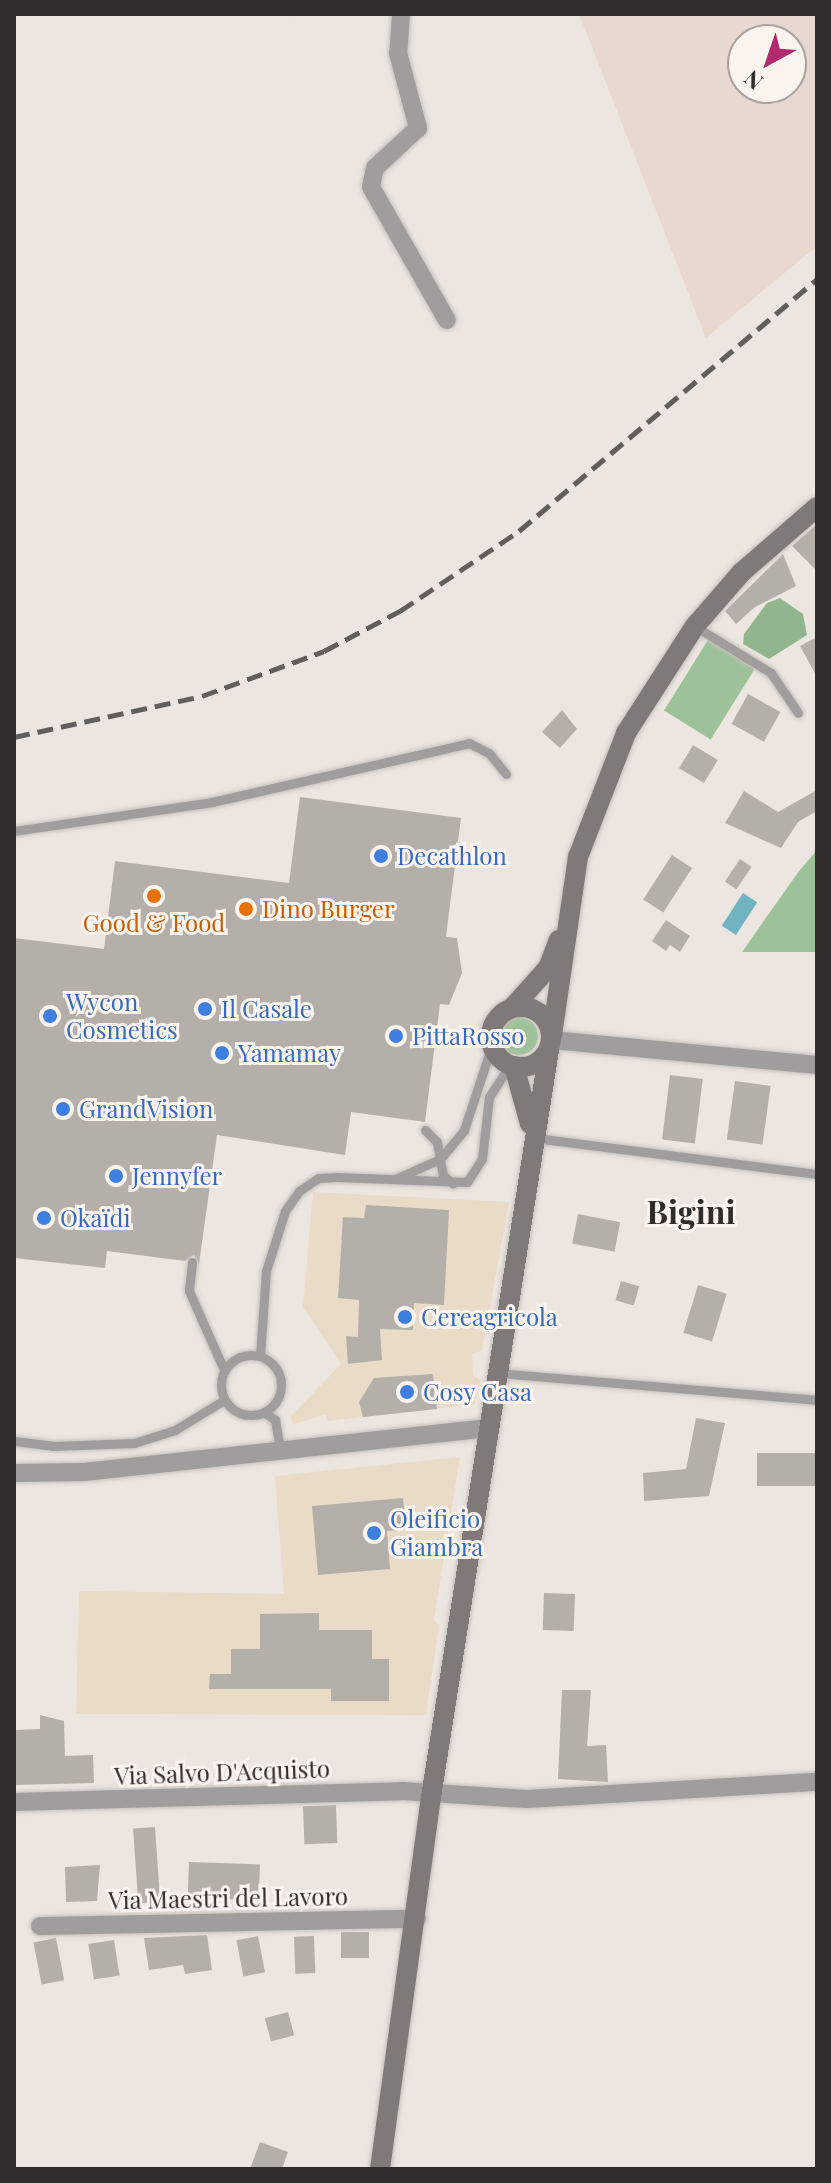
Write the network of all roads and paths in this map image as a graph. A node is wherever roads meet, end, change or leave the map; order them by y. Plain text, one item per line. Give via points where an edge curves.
1 (401, 14) edge
2 (447, 320) dead end
3 (817, 507) edge
4 (695, 626) junction
5 (798, 713) dead end
6 (506, 774) dead end
7 (14, 831) edge
8 (566, 921) junction
9 (513, 1007) junction
10 (551, 1042) junction
11 (492, 1045) junction
12 (817, 1065) edge
13 (512, 1066) junction
14 (425, 1130) dead end
15 (532, 1138) junction
16 (440, 1159) junction
17 (817, 1174) edge
18 (393, 1180) junction
19 (456, 1184) junction
20 (192, 1262) dead end
21 (260, 1356) junction
22 (224, 1370) junction
23 (498, 1373) junction
24 (224, 1400) junction
25 (817, 1400) edge
26 (264, 1412) junction
27 (489, 1428) junction
28 (14, 1441) edge
29 (281, 1453) junction
30 (14, 1473) edge
31 (817, 1782) edge
32 (431, 1797) junction
33 (14, 1802) edge
34 (417, 1919) junction
35 (40, 1926) dead end
36 (380, 2169) edge

1 - 2 street via 398,53 418,128 375,168 371,187
3 - 4 main road via 742,572
4 - 5 lane via 771,673
4 - 8 main road via 607,772 578,857
6 - 7 lane via 489,753 469,743 212,802
8 - 9 main road via 548,968
8 - 10 main road
9 - 10 main road via 539,1012
9 - 11 main road via 493,1025
10 - 12 street
10 - 13 main road via 534,1064
10 - 15 main road
11 - 13 main road
11 - 16 lane via 475,1109
13 - 15 main road
13 - 19 lane via 489,1097 482,1159 472,1179
14 - 16 lane via 437,1142
15 - 17 lane
15 - 23 main road
16 - 18 lane
16 - 19 lane via 443,1175
18 - 19 lane
18 - 21 lane via 318,1178 299,1191 285,1211 266,1271
20 - 22 lane via 189,1291
21 - 22 lane via 243,1355
21 - 26 lane via 274,1365 281,1380 277,1401
22 - 24 lane
23 - 25 lane
23 - 27 main road
24 - 26 lane via 243,1415
24 - 28 lane via 175,1430 134,1443 53,1446
26 - 29 lane via 275,1420
27 - 29 street
27 - 32 main road
29 - 30 street via 84,1472
31 - 32 street, Via Salvo D'Acquisto via 527,1799
32 - 33 street, Via Salvo D'Acquisto via 402,1791
32 - 34 main road
34 - 35 street, Via Maestri del Lavoro
34 - 36 main road

